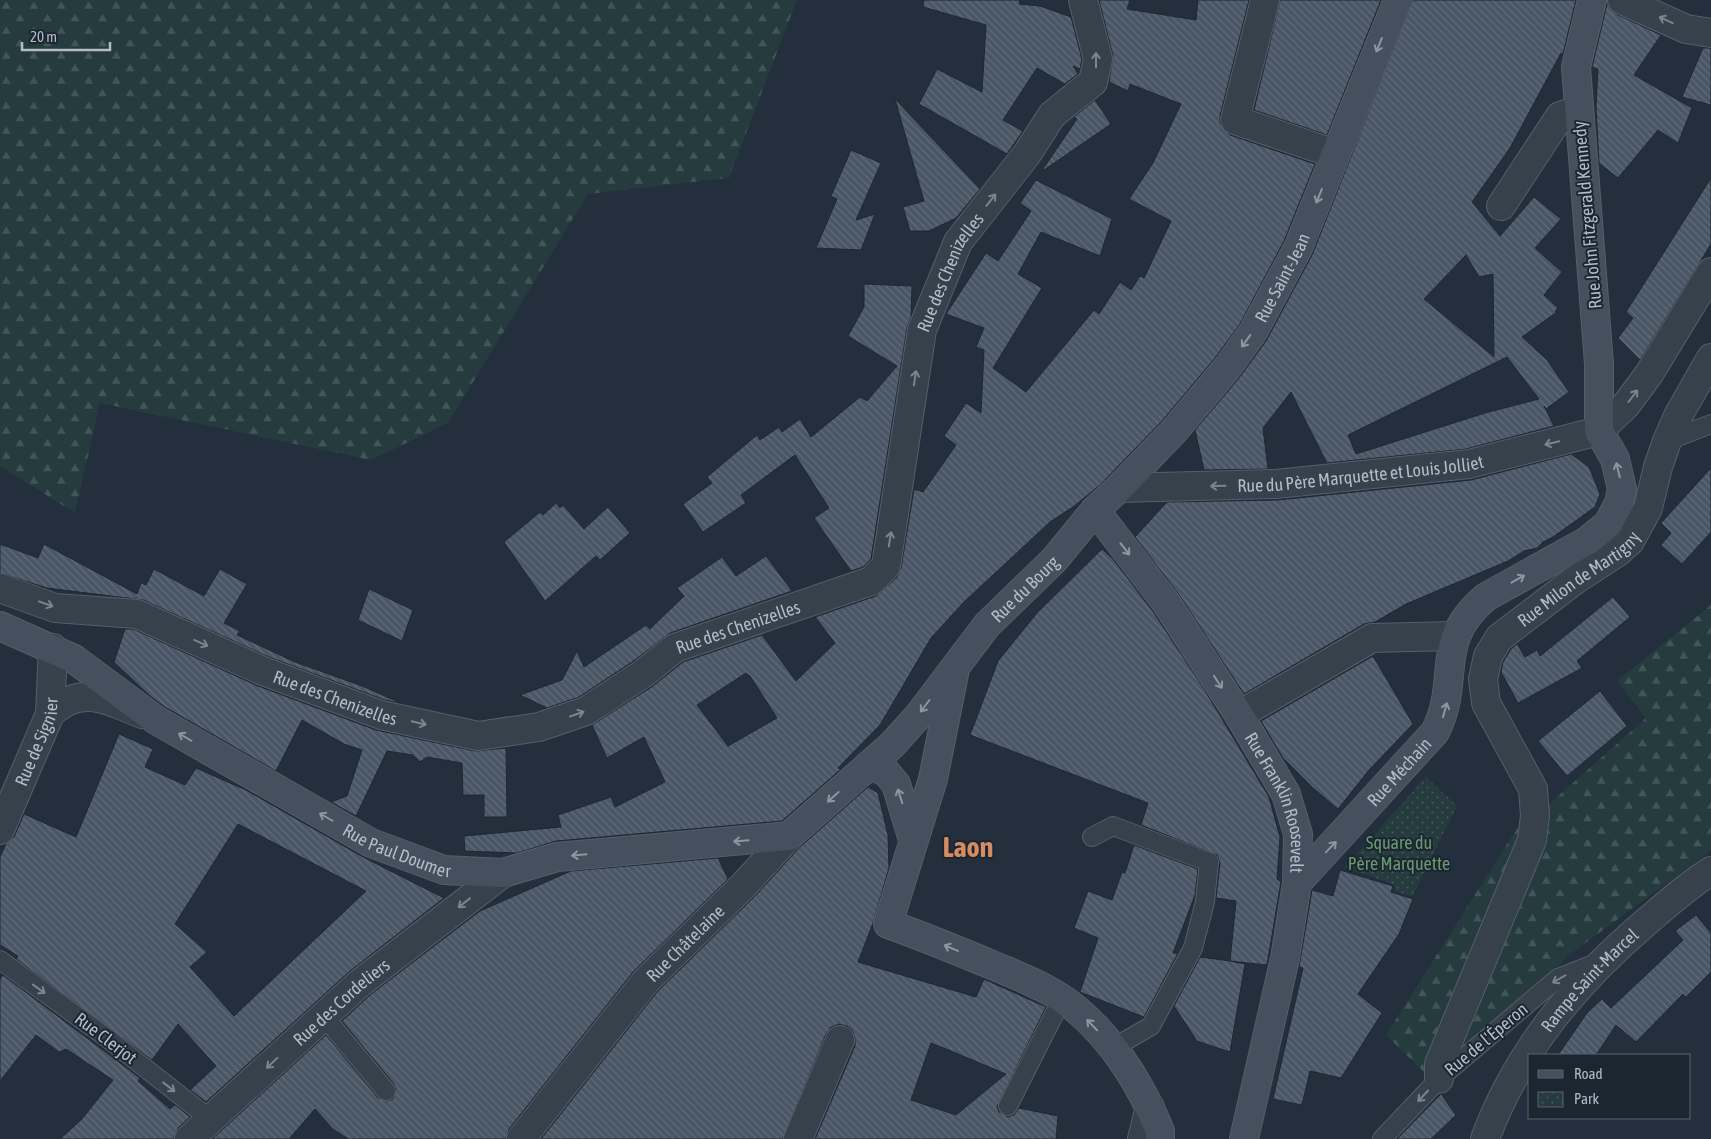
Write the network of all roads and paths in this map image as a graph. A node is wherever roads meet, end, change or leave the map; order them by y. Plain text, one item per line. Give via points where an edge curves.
1 (1084, 0) edge
2 (1265, 0) edge
3 (1398, 0) edge
4 (1592, 0) edge
5 (1622, 0) edge
6 (1711, 33) edge
7 (1578, 110) junction
8 (1335, 154) junction
9 (1501, 206) dead end
10 (1711, 272) edge
11 (1711, 358) edge
12 (1711, 424) edge
13 (1599, 431) junction
14 (1667, 441) junction
15 (1119, 488) junction
16 (1095, 510) junction
17 (0, 588) edge
18 (0, 626) edge
19 (1455, 636) junction
20 (53, 648) junction
21 (955, 667) junction
22 (50, 714) junction
23 (1239, 715) junction
24 (156, 720) junction
25 (869, 765) junction
26 (0, 830) edge
27 (789, 836) junction
28 (1092, 837) dead end
29 (913, 840) junction
30 (1711, 871) edge
31 (502, 873) junction
32 (1297, 882) junction
33 (0, 960) edge
34 (1604, 960) junction
35 (1062, 1000) junction
36 (324, 1015) junction
37 (840, 1040) dead end
38 (1114, 1048) junction
39 (1439, 1079) junction
40 (386, 1091) dead end
41 (1008, 1106) dead end
42 (1150, 1107) junction
43 (210, 1120) junction
44 (189, 1139) edge
45 (521, 1139) edge
46 (798, 1139) edge
47 (1142, 1139) edge
48 (1160, 1139) edge
49 (1244, 1139) edge
50 (1382, 1139) edge
51 (1485, 1139) edge

17 -> 1 street, Rue des Chenizelles via 55,608 137,614 263,671 381,715 478,736 539,727 586,711 675,648 871,582 886,566 922,330 958,242 1027,154 1052,115 1093,82 1098,59
2 - 8 street via 1235,120
3 -> 8 street, Rue Saint-Jean
4 - 7 street, Rue John Fitzgerald Kennedy via 1576,67
6 -> 5 street via 1686,29
7 - 9 street via 1560,116
7 - 13 street, Rue John Fitzgerald Kennedy via 1599,364
8 -> 15 street, Rue Saint-Jean via 1298,248 1253,332 1174,431
13 -> 10 street via 1626,405 1649,374
11 - 14 street, Rue Milon de Martigny
12 - 14 lane
13 -> 15 street, Rue du Père Marquette et Louis Jolliet via 1469,464 1276,484
19 -> 13 street, Rue Méchain via 1462,622 1486,597 1587,540 1614,516 1622,489 1620,476 1615,459
14 - 39 street, Rue Milon de Martigny via 1648,508 1630,541 1499,638 1488,656 1483,679 1486,703 1533,789 1535,816 1532,840 1439,1064
15 - 16 street, Rue Saint-Jean
16 - 21 street, Rue du Bourg via 1055,559 987,625
16 -> 23 street, Rue Franklin Roosevelt via 1167,604
18 - 20 street, Rue Paul Doumer
19 - 23 street via 1372,638
32 -> 19 street, Rue Méchain via 1435,732 1446,706
20 - 22 street, Rue de Signier
20 - 24 street, Rue Paul Doumer via 74,659
21 -> 25 street, Rue du Bourg via 919,715
21 - 29 street, Rue du Bourg via 933,779
22 - 24 street via 60,704 78,696 112,702
22 - 26 street, Rue de Signier
23 - 32 street, Rue Franklin Roosevelt via 1286,794 1293,812 1298,834
31 -> 24 street, Rue Paul Doumer via 444,870 371,843
25 -> 27 street, Rue Châtelaine
29 -> 25 street via 896,784 886,772
27 -> 31 street, Rue Paul Doumer via 557,857
27 - 45 street, Rue Châtelaine via 645,982
28 - 38 lane via 1113,826 1209,862 1205,902 1193,948 1150,1026
35 -> 29 street, Rue du Bourg via 1034,983 888,924
30 - 34 street, Rampe Saint-Marcel via 1667,904
31 -> 36 street, Rue des Cordeliers via 360,983
32 - 49 street, Rue Franklin Roosevelt via 1285,958
33 -> 43 lane, Rue Clerjot via 107,1038
34 -> 39 lane, Rue de l'Éperon via 1558,978
34 - 51 street, Rampe Saint-Marcel via 1556,1012 1529,1048 1500,1102
38 -> 35 street via 1077,1010
35 - 41 lane
36 - 40 lane
36 -> 43 street, Rue des Cordeliers
37 - 46 street
38 - 42 street via 1142,1088
39 -> 50 lane, Rue de l'Éperon
42 - 47 street
42 - 48 street
43 - 44 street, Rue des Cordeliers

